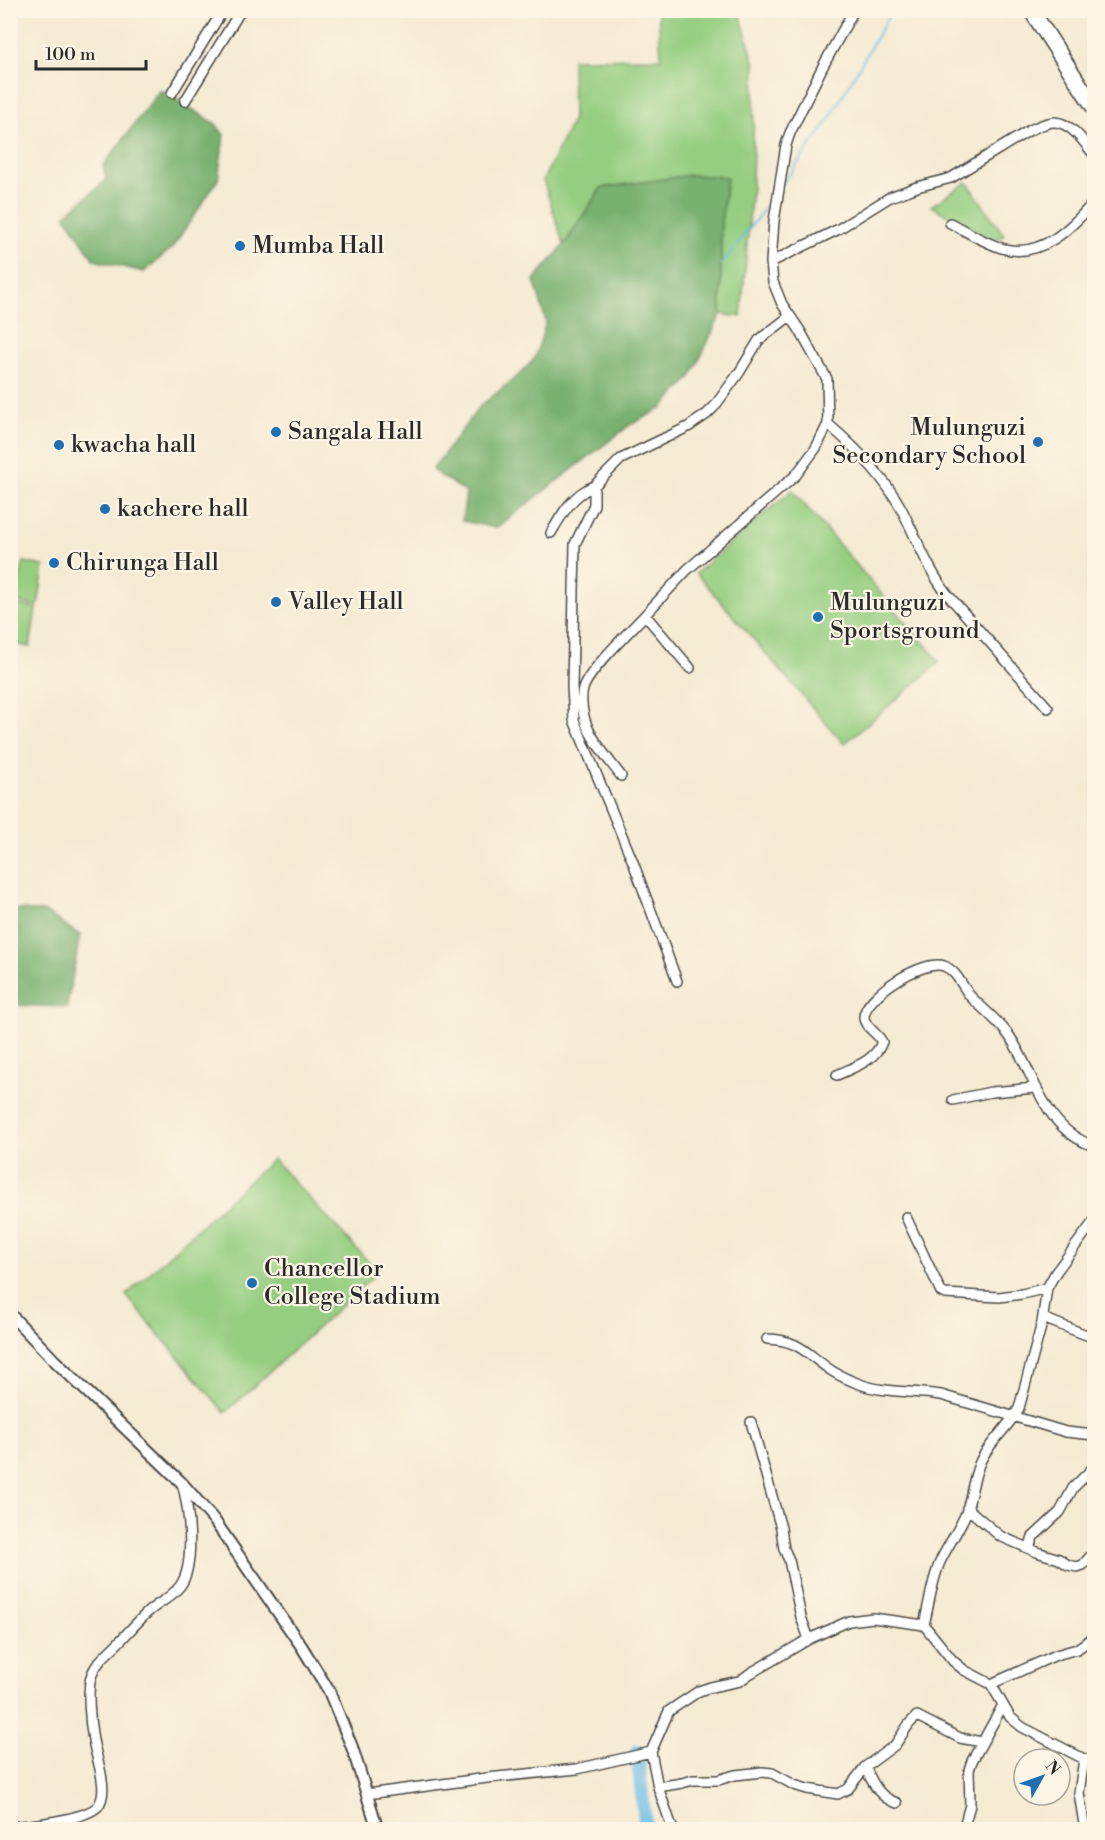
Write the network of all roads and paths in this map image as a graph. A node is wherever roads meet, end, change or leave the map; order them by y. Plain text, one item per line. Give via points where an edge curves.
1 (223, 10) edge
2 (241, 10) edge
3 (854, 10) edge
4 (1031, 10) edge
5 (172, 93) dead end
6 (1092, 97) edge
7 (185, 101) dead end
8 (1095, 155) edge
9 (1095, 202) edge
10 (950, 224) dead end
11 (771, 262) junction
12 (790, 316) junction
13 (828, 424) junction
14 (594, 486) junction
15 (551, 533) dead end
16 (645, 615) junction
17 (690, 668) dead end
18 (1048, 708) dead end
19 (621, 776) dead end
20 (677, 981) dead end
21 (837, 1075) dead end
22 (1035, 1088) junction
23 (953, 1100) dead end
24 (1095, 1146) edge
25 (906, 1217) dead end
26 (1095, 1221) edge
27 (1047, 1288) junction
28 (10, 1314) edge
29 (1043, 1318) junction
30 (767, 1338) dead end
31 (1095, 1338) edge
32 (1015, 1416) junction
33 (751, 1422) dead end
34 (1095, 1435) edge
35 (1095, 1467) edge
36 (182, 1484) junction
37 (968, 1508) junction
38 (1029, 1548) junction
39 (1095, 1552) edge
40 (924, 1625) junction
41 (1095, 1637) edge
42 (808, 1639) junction
43 (991, 1684) junction
44 (1003, 1705) junction
45 (982, 1743) junction
46 (651, 1752) junction
47 (1084, 1759) junction
48 (1095, 1761) edge
49 (866, 1767) junction
50 (658, 1787) junction
51 (367, 1794) junction
52 (897, 1803) dead end
53 (10, 1827) edge
54 (378, 1830) edge
55 (673, 1830) edge
56 (963, 1830) edge
57 (1085, 1830) edge

1 - 5 street
2 - 7 street
3 - 11 street via 786,145
4 - 6 highway
8 - 11 street via 1067,126 1043,124 951,178 897,194 837,230
9 - 10 street via 1052,241 1037,249 1005,249
11 - 12 street via 773,282
12 - 13 street via 827,379
12 - 14 street via 759,340 707,414 621,459
13 - 16 street via 796,474 687,570
13 - 18 street via 854,446 900,506 935,578 947,594
14 - 15 street via 572,501
14 - 20 street via 594,505 575,544 574,720
16 - 17 street
16 - 19 street via 589,676 582,690 587,725
21 - 22 street via 868,1060 880,1047 880,1037 863,1018 873,1000 900,977 932,965 953,972 970,996 998,1022 1011,1038
22 - 23 street
22 - 24 street via 1061,1125 1079,1141
25 - 27 street via 941,1292 999,1297
26 - 27 street
27 - 29 street
28 - 36 street
29 - 31 street
29 - 32 street
30 - 32 street via 798,1345 832,1371 858,1384 894,1392 922,1392
32 - 34 street via 1066,1432
32 - 37 street via 982,1457
33 - 42 street
35 - 38 street via 1073,1488 1060,1512 1033,1536
36 - 51 street via 214,1520 329,1691
36 - 53 street via 189,1532 183,1582 101,1660 91,1678 92,1737 103,1787 100,1803 85,1815
37 - 38 street via 1000,1536
37 - 40 street via 939,1565
38 - 39 street via 1077,1567
40 - 42 street via 862,1618
40 - 43 street via 953,1661
41 - 43 street via 1077,1649
42 - 46 street via 740,1681 699,1691 669,1711
43 - 44 street
44 - 45 street
44 - 47 street via 1022,1727
45 - 49 street via 960,1738 917,1716 895,1745
45 - 56 street via 969,1770 970,1805
46 - 50 street
46 - 51 street via 577,1769
47 - 48 street
47 - 57 street via 1079,1793
49 - 50 street via 848,1789 838,1794 807,1789 762,1772
49 - 52 street via 882,1796
50 - 55 street
51 - 54 street

